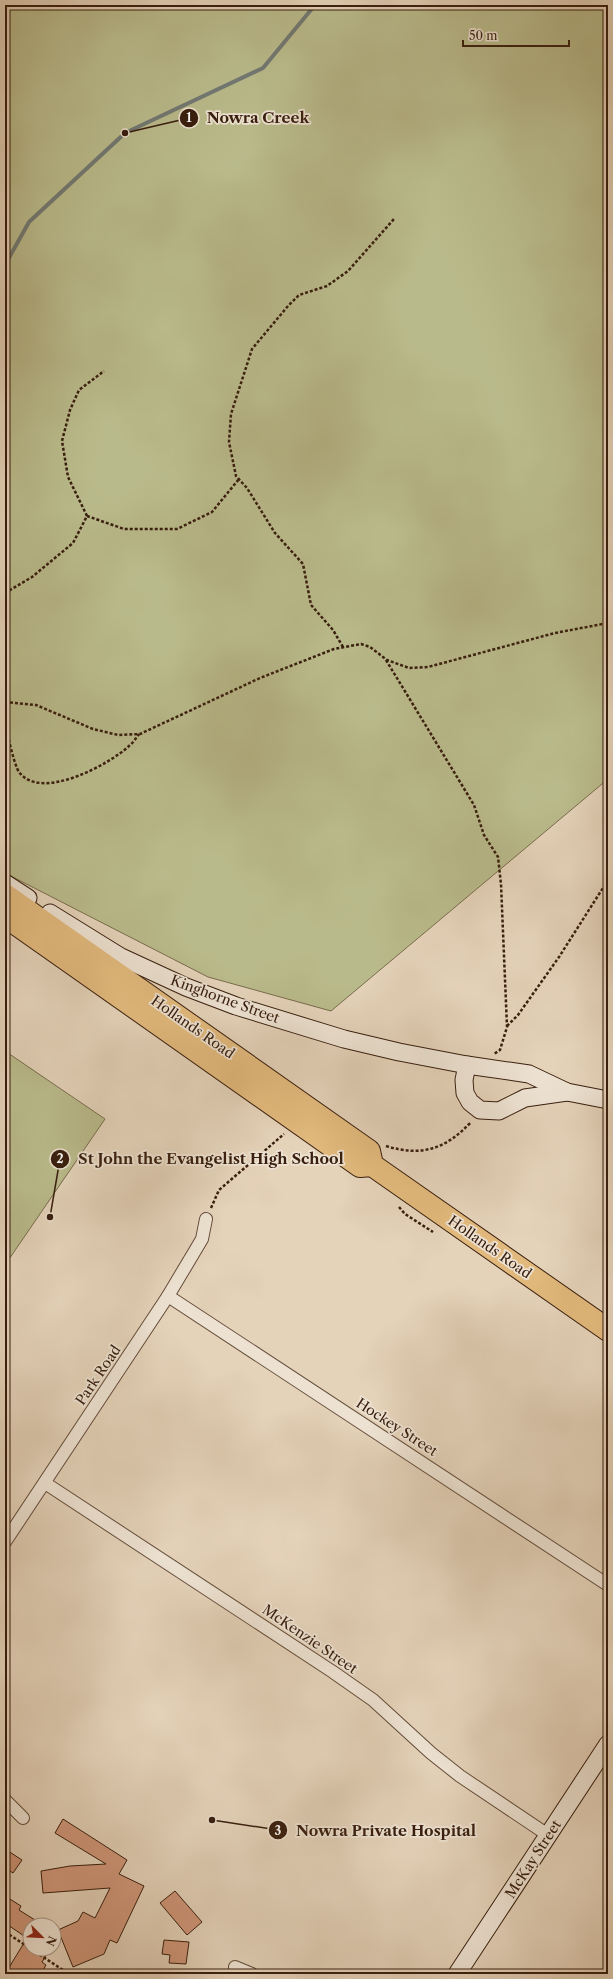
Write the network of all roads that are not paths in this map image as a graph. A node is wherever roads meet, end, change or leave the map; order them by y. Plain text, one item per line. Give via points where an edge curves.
1 (5, 882) edge
2 (5, 895) edge
3 (5, 916) edge
4 (467, 1065) junction
5 (567, 1092) junction
6 (608, 1100) edge
7 (372, 1164) junction
8 (206, 1219) road end
9 (168, 1296) junction
10 (608, 1330) edge
11 (45, 1483) junction
12 (5, 1542) edge
13 (608, 1585) edge
14 (608, 1744) edge
15 (5, 1800) edge
16 (23, 1818) dead end
17 (548, 1835) junction
18 (235, 1967) dead end
19 (252, 1974) edge
20 (457, 1974) edge

1 - 4 main road, Kinghorne Street via 65,924 121,957 186,987 236,1006 344,1039
2 - 7 highway, Hollands Road via 369,1152
3 - 7 highway, Hollands Road via 360,1166
4 - 5 main road, Kinghorne Street via 529,1074
4 - 5 main road, Kinghorne Street via 465,1092 470,1102 480,1110 499,1111 525,1098
5 - 6 main road, Kinghorne Street
7 - 10 highway, Hollands Road
8 - 9 street, Park Road via 202,1239
9 - 11 street, Park Road
9 - 13 street, Hockey Street
11 - 12 street, Park Road
11 - 17 street, McKenzie Street via 333,1672 373,1700 460,1776
14 - 17 main road, McKay Street
15 - 16 street
17 - 20 main road, McKay Street
18 - 19 street

